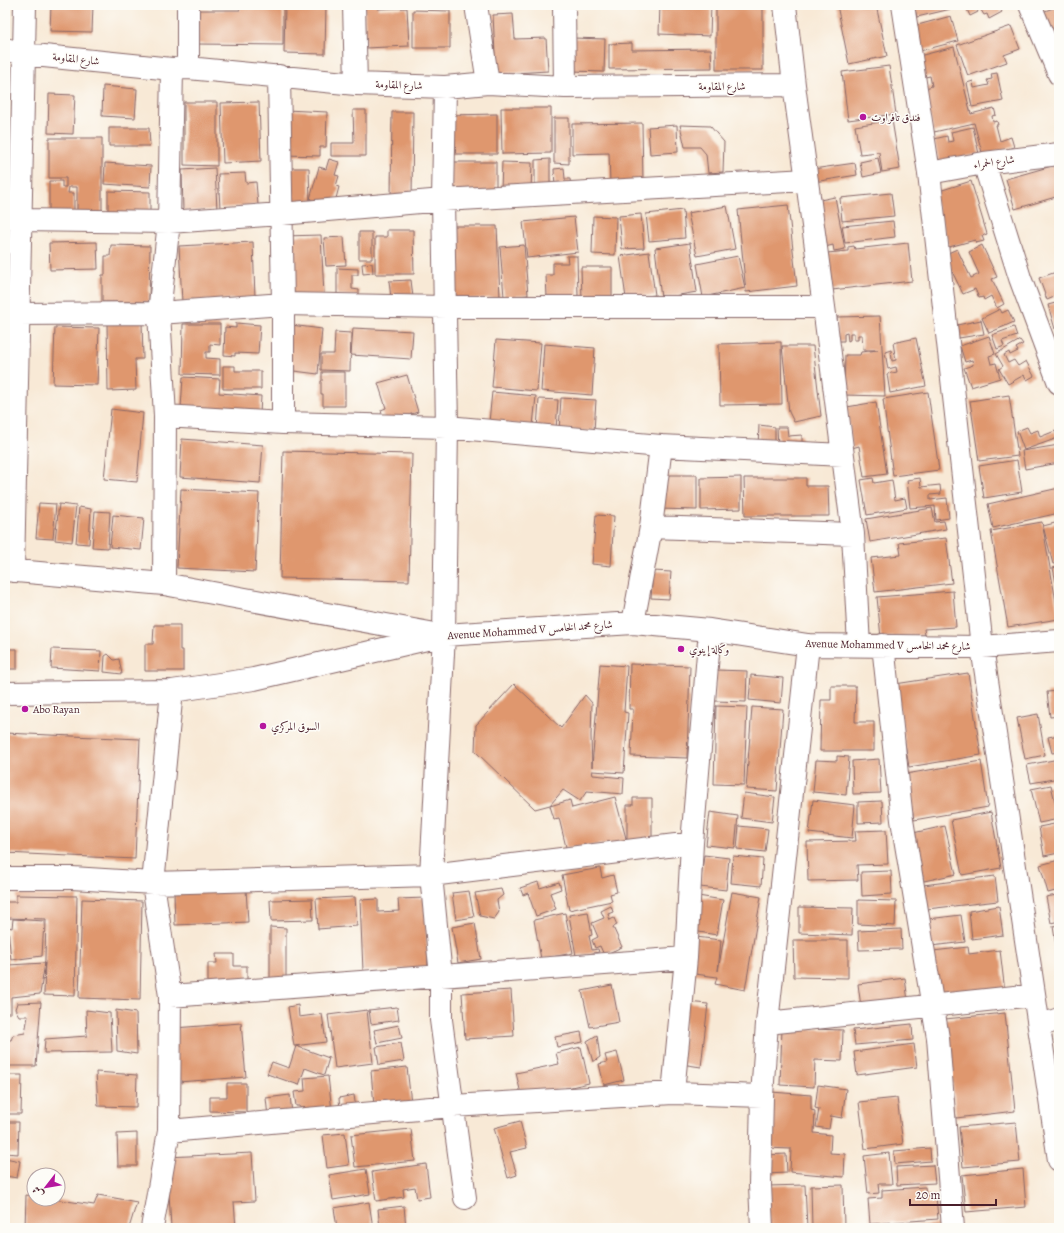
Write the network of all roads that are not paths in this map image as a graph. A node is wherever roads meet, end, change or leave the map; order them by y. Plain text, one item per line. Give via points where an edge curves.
1 (25, 5) edge
2 (188, 5) edge
3 (354, 5) edge
4 (476, 5) edge
5 (564, 5) edge
6 (785, 5) edge
7 (903, 5) edge
8 (1030, 5) edge
9 (15, 51) edge
10 (180, 68) junction
11 (1059, 74) edge
12 (279, 76) junction
13 (488, 83) junction
14 (356, 84) junction
15 (794, 85) junction
16 (445, 87) junction
17 (565, 87) junction
18 (1059, 154) edge
19 (984, 163) junction
20 (929, 173) junction
21 (807, 180) junction
22 (443, 200) junction
23 (281, 214) junction
24 (13, 219) edge
25 (169, 222) junction
26 (283, 304) junction
27 (446, 307) junction
28 (824, 307) junction
29 (159, 313) junction
30 (12, 314) edge
31 (1059, 383) edge
32 (11, 393) edge
33 (165, 416) junction
34 (283, 423) junction
35 (447, 427) junction
36 (661, 446) junction
37 (843, 455) junction
38 (651, 527) junction
39 (853, 534) junction
40 (9, 571) edge
41 (164, 584) junction
42 (633, 623) junction
43 (710, 630) junction
44 (444, 635) junction
45 (1059, 641) edge
46 (808, 645) junction
47 (883, 645) junction
48 (859, 646) junction
49 (982, 647) junction
50 (172, 691) junction
51 (5, 693) edge
52 (692, 843) junction
53 (431, 875) junction
54 (5, 878) edge
55 (153, 883) junction
56 (686, 958) junction
57 (441, 976) junction
58 (1034, 995) junction
59 (170, 996) junction
60 (933, 1006) junction
61 (767, 1022) junction
62 (1049, 1022) edge
63 (673, 1093) junction
64 (762, 1096) junction
65 (453, 1106) junction
66 (168, 1131) junction
67 (1059, 1160) edge
68 (465, 1198) dead end
69 (152, 1228) edge
70 (762, 1228) edge
71 (953, 1228) edge

1 - 9 street
2 - 10 street
3 - 14 street
4 - 13 street
5 - 17 street
6 - 15 street
7 - 20 street
8 - 11 street
9 - 10 street, شارع المقاومة
9 - 24 street
10 - 12 street, شارع المقاومة
10 - 25 street
12 - 14 street, شارع المقاومة
12 - 23 street
13 - 16 street, شارع المقاومة
13 - 17 street, شارع المقاومة
14 - 16 street, شارع المقاومة
15 - 17 street, شارع المقاومة
15 - 21 street
16 - 22 street
18 - 19 street, شارع الحمراء
19 - 20 street, شارع الحمراء
19 - 31 street via 1020,278
20 - 49 street
21 - 22 street
21 - 28 street
22 - 23 street
22 - 27 street
23 - 25 street
23 - 26 street
24 - 25 street
24 - 30 street
25 - 29 street
26 - 27 street
26 - 29 street
26 - 34 street
27 - 28 street
27 - 35 street
28 - 37 street
29 - 30 street
29 - 33 street
30 - 32 street
32 - 40 street
33 - 34 street
33 - 41 street
34 - 35 street
35 - 36 street
35 - 44 street
36 - 37 street
36 - 38 street
37 - 39 street
38 - 39 street
38 - 42 street
39 - 48 street
40 - 41 street
41 - 44 street
42 - 43 street, Avenue Mohammed V شارع محمد الخامس
42 - 44 street, Avenue Mohammed V شارع محمد الخامس
43 - 46 street, Avenue Mohammed V شارع محمد الخامس
43 - 52 street
44 - 50 street, Avenue Mohammed V شارع محمد الخامس via 254,679
44 - 53 street
45 - 49 street, Avenue Mohammed V شارع محمد الخامس
46 - 48 street, Avenue Mohammed V شارع محمد الخامس
46 - 61 street
47 - 48 street, Avenue Mohammed V شارع محمد الخامس
47 - 49 street, Avenue Mohammed V شارع محمد الخامس
47 - 60 street via 902,820
49 - 58 street
50 - 51 street, Avenue Mohammed V شارع محمد الخامس
50 - 55 street
52 - 53 street
52 - 56 street
53 - 55 street
53 - 57 street
54 - 55 street via 72,878
55 - 59 street
56 - 57 street
56 - 63 street
57 - 59 street
57 - 65 street via 441,1020
58 - 60 street
58 - 62 street
59 - 66 street
60 - 61 street
60 - 71 street via 938,1038
61 - 64 street
62 - 67 street
63 - 64 street
63 - 65 street
64 - 70 street
65 - 66 street
65 - 68 street
66 - 69 street

